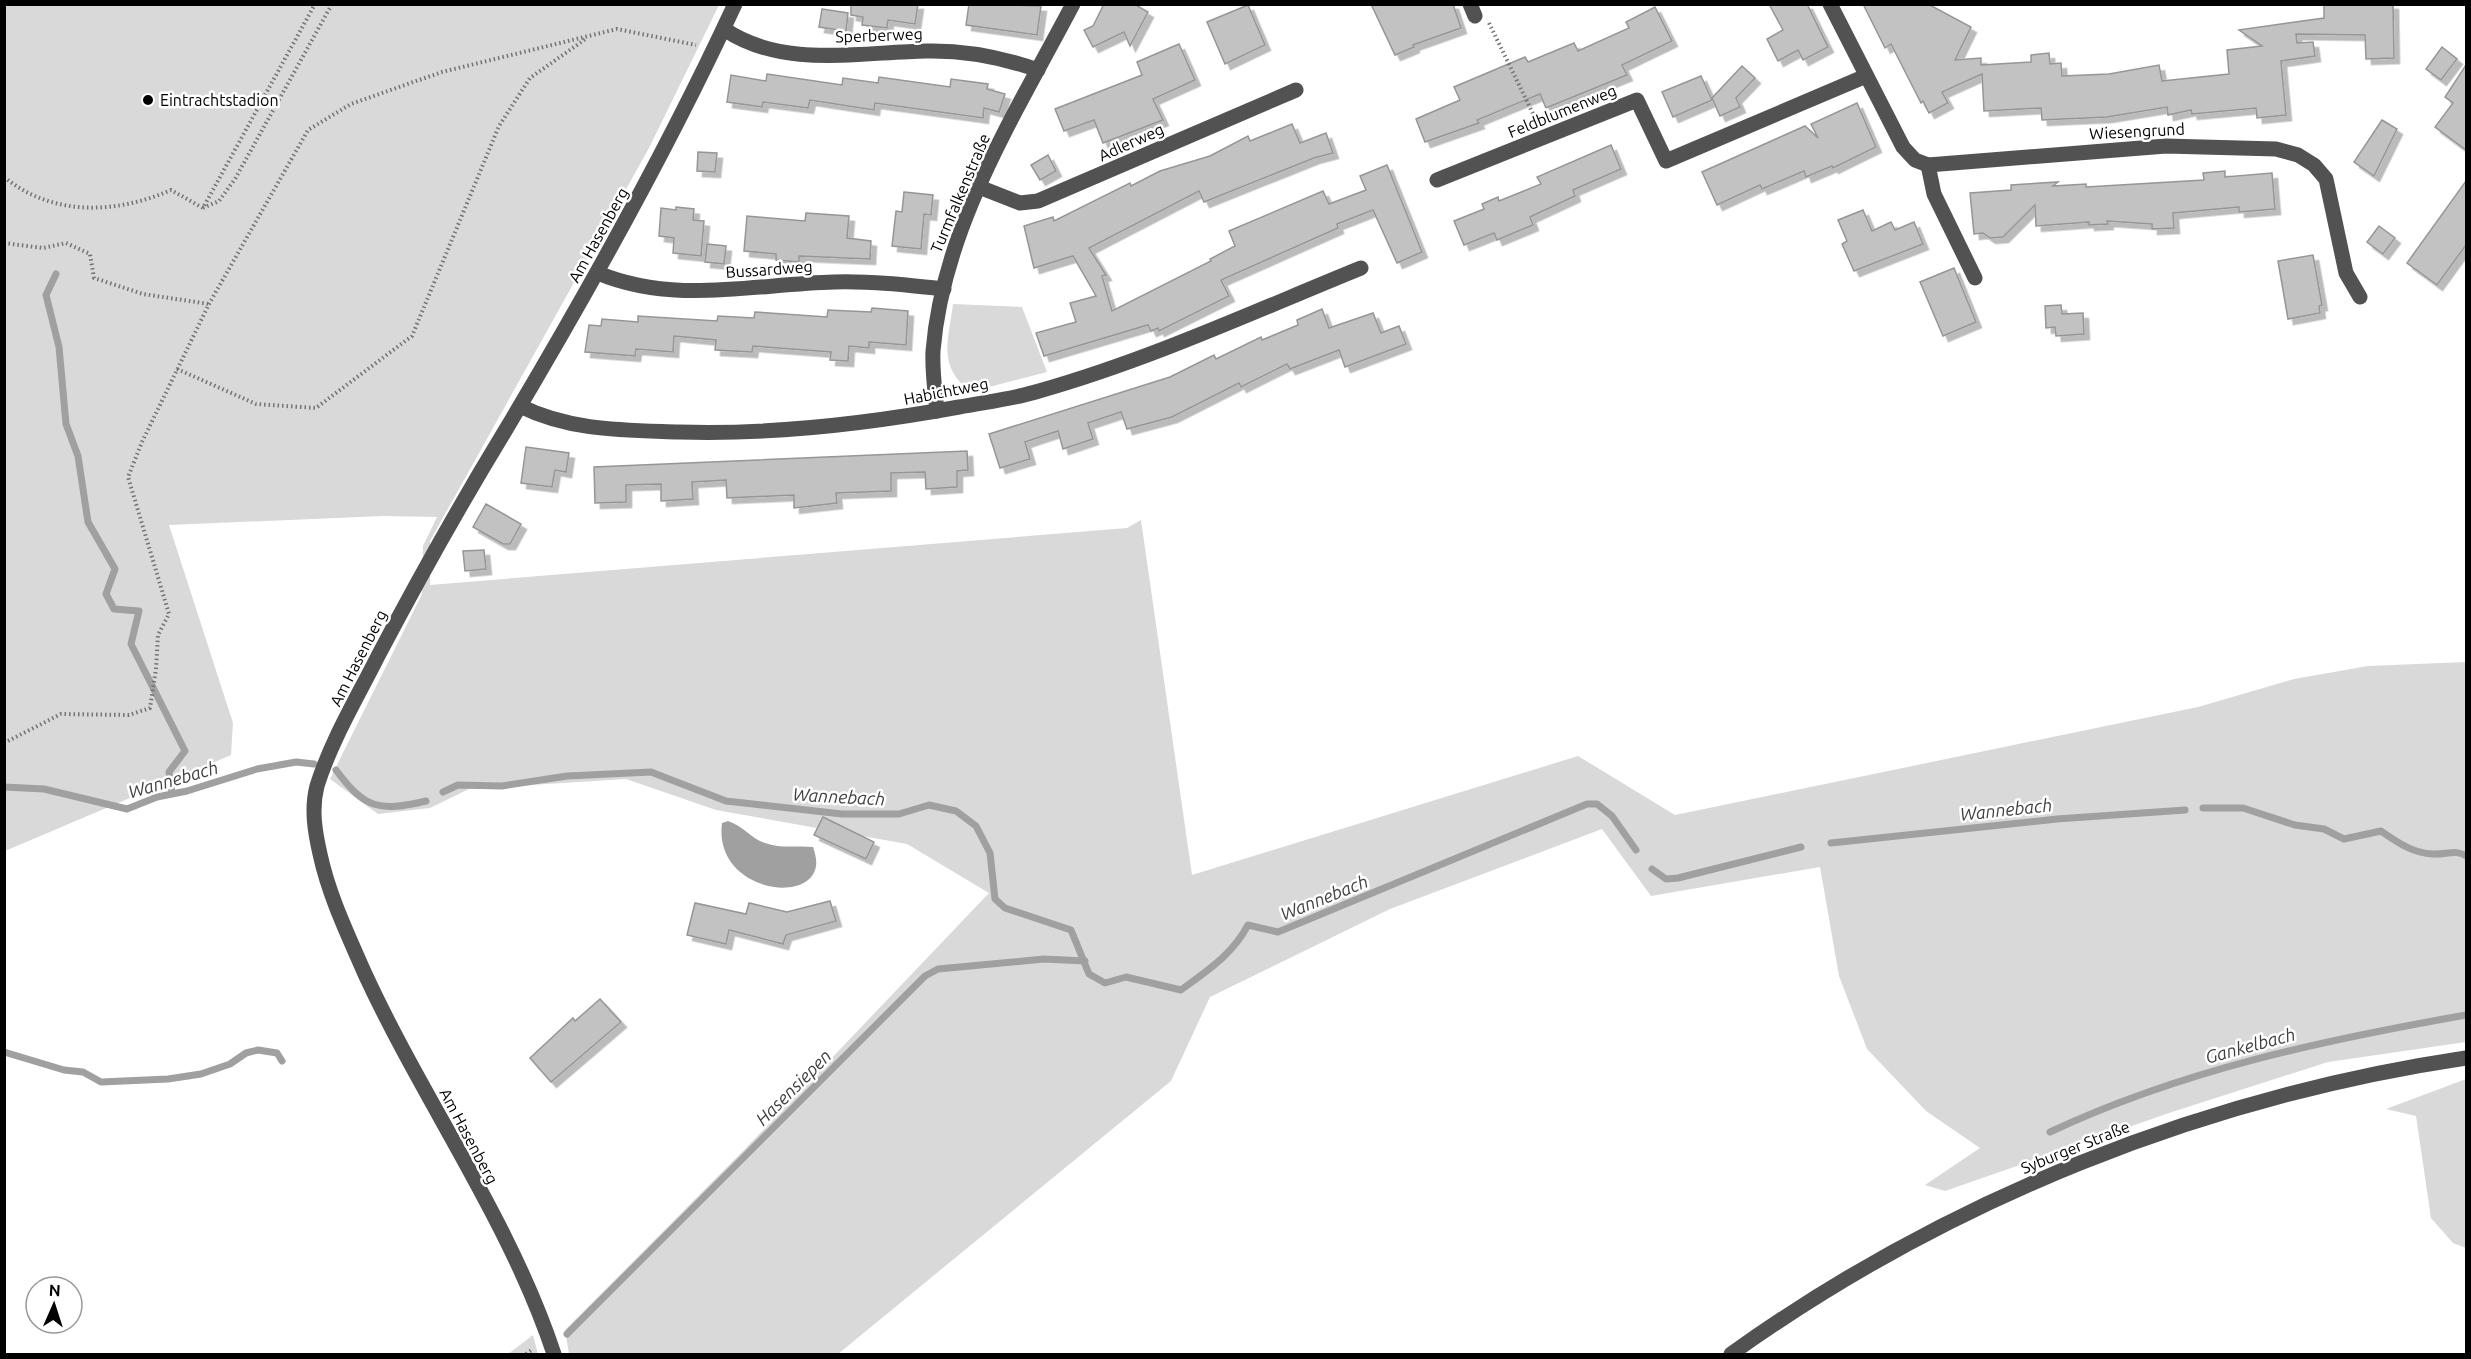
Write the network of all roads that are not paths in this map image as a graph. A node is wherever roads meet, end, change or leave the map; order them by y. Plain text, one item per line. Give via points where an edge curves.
1 (735, 4) edge
2 (1073, 4) edge
3 (1830, 4) edge
4 (724, 29) junction
5 (1038, 70) junction
6 (1866, 76) junction
7 (1296, 90) dead end
8 (1928, 165) junction
9 (1437, 180) dead end
10 (979, 187) junction
11 (1361, 268) dead end
12 (598, 273) junction
13 (1975, 278) dead end
14 (944, 289) junction
15 (2360, 297) dead end
16 (520, 406) junction
17 (937, 411) junction
18 (2466, 1058) edge
19 (554, 1354) edge
20 (1731, 1354) edge

1 - 4 street, Am Hasenberg
2 - 5 street, Turmfalkenstraße
3 - 6 street
4 - 5 street, Sperberweg via 738,39 784,52 966,52 1003,58
4 - 12 street, Am Hasenberg via 663,154
5 - 10 street, Turmfalkenstraße
6 - 8 street via 1903,147 1915,160
6 - 9 street, Feldblumenweg via 1666,161 1637,100
7 - 10 street, Adlerweg via 1038,201 1020,203
8 - 13 street via 1934,194
8 - 15 street, Wiesengrund via 2166,146 2276,149 2298,155 2326,179 2346,273
10 - 14 street, Turmfalkenstraße
11 - 17 street, Habichtweg via 1143,356 1038,392
12 - 14 street, Bussardweg via 624,283 706,292 833,282
12 - 16 street, Am Hasenberg
14 - 17 street, Turmfalkenstraße via 933,351
16 - 17 street, Habichtweg via 567,425 732,433 827,428
16 - 19 street, Am Hasenberg via 458,509 362,687 318,784 314,822 323,867 345,929 386,1020 528,1286
18 - 20 street, Syburger Straße via 2316,1087 2118,1147 2001,1197 1897,1251 1772,1325

